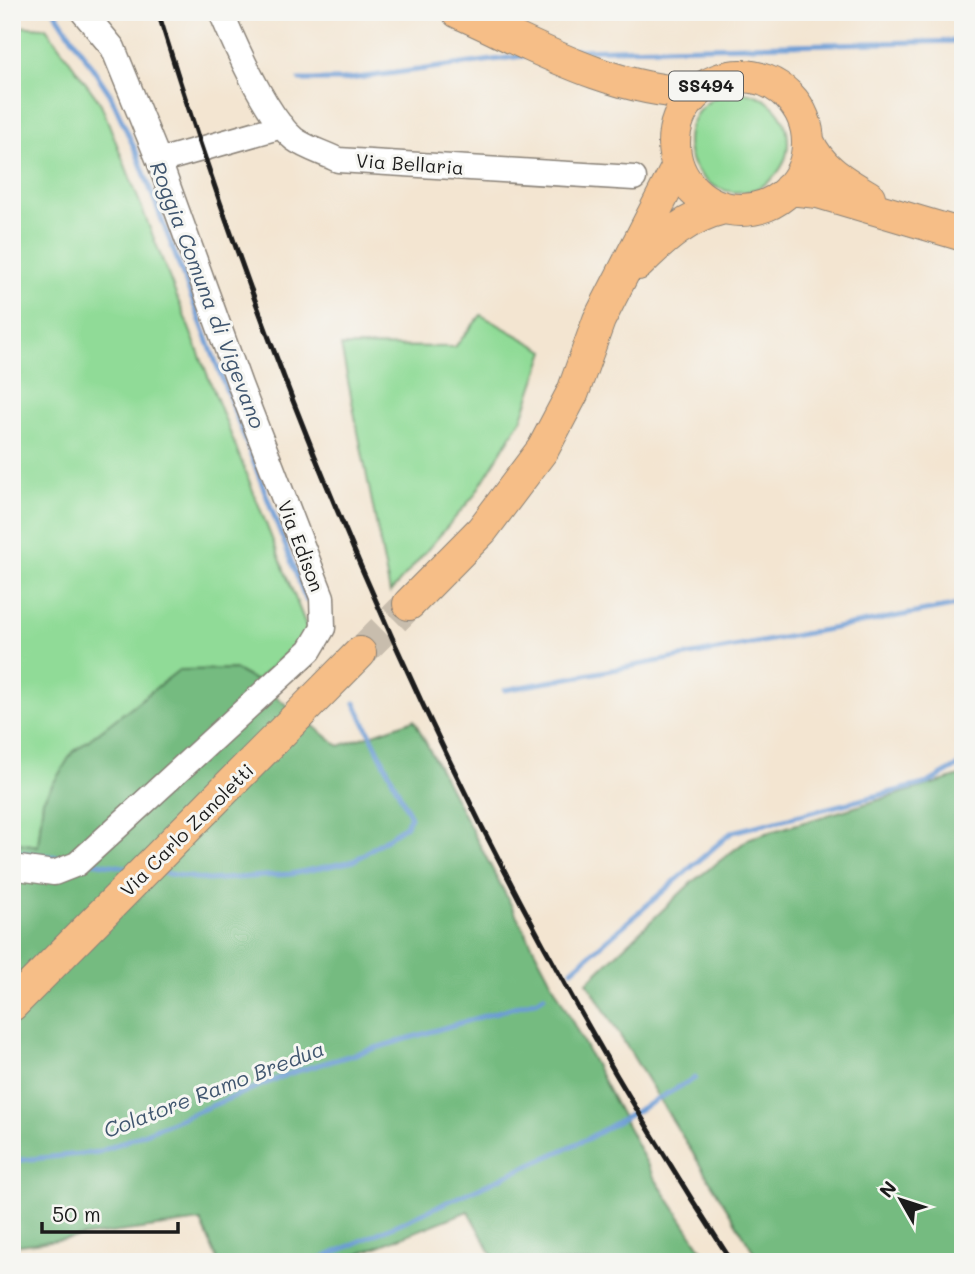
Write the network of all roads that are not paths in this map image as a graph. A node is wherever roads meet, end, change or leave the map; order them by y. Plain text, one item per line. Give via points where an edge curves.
1 (83, 12) edge
2 (222, 12) edge
3 (458, 12) edge
4 (594, 73) junction
5 (696, 93) junction
6 (282, 126) junction
7 (808, 141) junction
8 (676, 155) junction
9 (159, 161) junction
10 (634, 178) dead end
11 (789, 189) junction
12 (724, 208) junction
13 (952, 232) edge
14 (618, 286) junction
15 (409, 604) tunnel mouth
16 (360, 653) tunnel mouth
17 (12, 867) edge
18 (12, 1005) edge

1 - 9 street, Via Edison via 113,48
2 - 6 street, Via Bellaria via 236,48
3 - 4 main road, SS494
4 - 5 main road, SS494 via 663,92
4 - 8 main road, SS494 via 652,114
5 - 7 main road, SS494 via 734,76 767,81 796,105
5 - 8 main road, SS494 via 684,108
6 - 9 street
6 - 10 street, Via Bellaria via 295,140 338,160
7 - 11 main road via 800,174
7 - 13 main road, SS494 via 815,158 840,179 877,201
8 - 12 main road, SS494 via 696,193
8 - 14 main road
9 - 17 street, Via Edison via 321,597 323,628 310,650 82,860 54,873
11 - 12 main road via 759,207
11 - 13 main road, SS494 via 818,192
12 - 14 main road via 677,227
14 - 15 main road via 543,449 482,530
16 - 18 main road, Via Carlo Zanoletti

